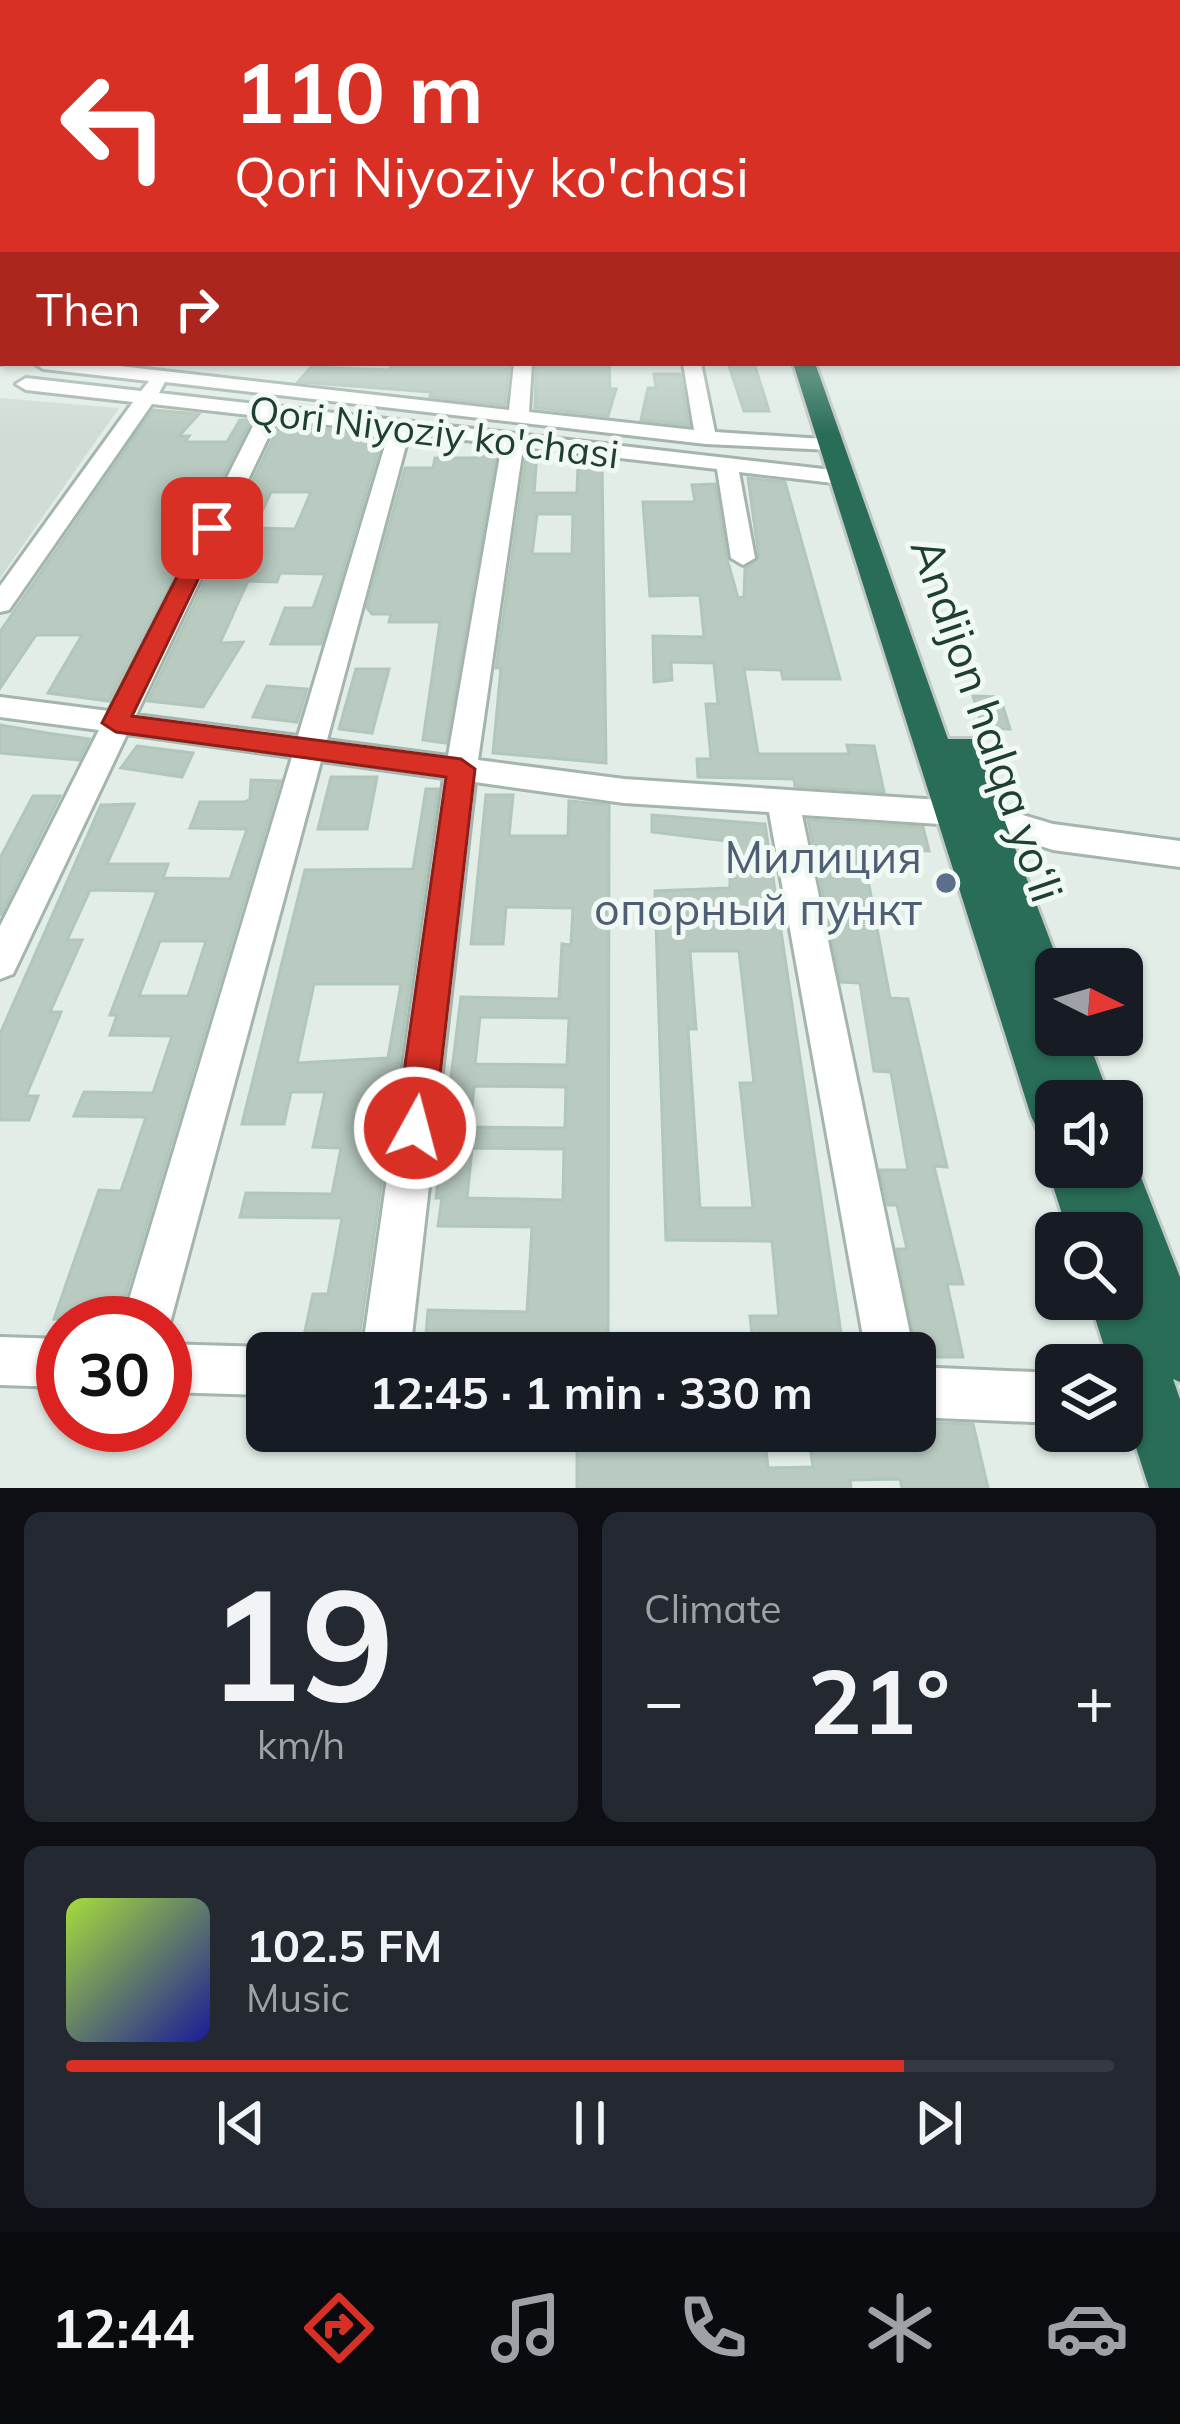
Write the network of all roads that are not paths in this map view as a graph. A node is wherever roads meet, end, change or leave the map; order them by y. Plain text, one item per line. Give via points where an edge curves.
1 (41, 366) edge
2 (106, 366) edge
3 (523, 366) edge
4 (693, 366) edge
5 (805, 366) edge
6 (822, 366) edge
7 (168, 369) edge
8 (145, 397) junction
9 (270, 412) junction
10 (401, 427) junction
11 (516, 427) junction
12 (706, 438) junction
13 (837, 460) junction
14 (727, 466) junction
15 (743, 558) dead end
16 (0, 604) edge
17 (0, 707) edge
18 (116, 723) junction
19 (308, 748) junction
20 (461, 769) junction
21 (783, 802) junction
22 (969, 814) junction
23 (1180, 854) edge
24 (0, 963) edge
25 (1035, 966) edge
26 (1046, 1080) edge
27 (1116, 1188) edge
28 (154, 1296) edge
29 (1125, 1320) edge
30 (389, 1332) edge
31 (886, 1332) edge
32 (0, 1360) edge
33 (36, 1362) edge
34 (192, 1369) edge
35 (246, 1370) edge
36 (1151, 1386) edge
37 (936, 1393) edge
38 (1035, 1397) edge
39 (1180, 1488) edge

1 - 8 street, Qori Niyoziy ko'chasi via 26,384
2 - 7 street, Qori Niyoziy ko'chasi
3 - 11 street
4 - 12 street
5 - 13 highway, Andijon halqa yo‘li
6 - 22 highway, Andijon halqa yo‘li
7 - 8 street
7 - 11 street, Qori Niyoziy ko'chasi
8 - 9 street, Qori Niyoziy ko'chasi
8 - 16 street
9 - 10 street, Qori Niyoziy ko'chasi
9 - 18 street
10 - 11 street, Qori Niyoziy ko'chasi
10 - 19 street
11 - 12 street, Qori Niyoziy ko'chasi
11 - 14 street, Qori Niyoziy ko'chasi
11 - 20 street
12 - 13 street, Qori Niyoziy ko'chasi
13 - 14 street, Qori Niyoziy ko'chasi
13 - 22 highway, Andijon halqa yo‘li
14 - 15 street
17 - 18 street
18 - 19 street
18 - 24 street
19 - 20 street
19 - 28 street
20 - 21 street
20 - 30 street
21 - 22 street
21 - 31 street
22 - 23 street via 1053,837
22 - 25 highway, Andijon halqa yo‘li
22 - 26 highway, Andijon halqa yo‘li
27 - 36 highway
29 - 36 highway
32 - 33 street
34 - 35 street
36 - 39 highway
37 - 38 street

